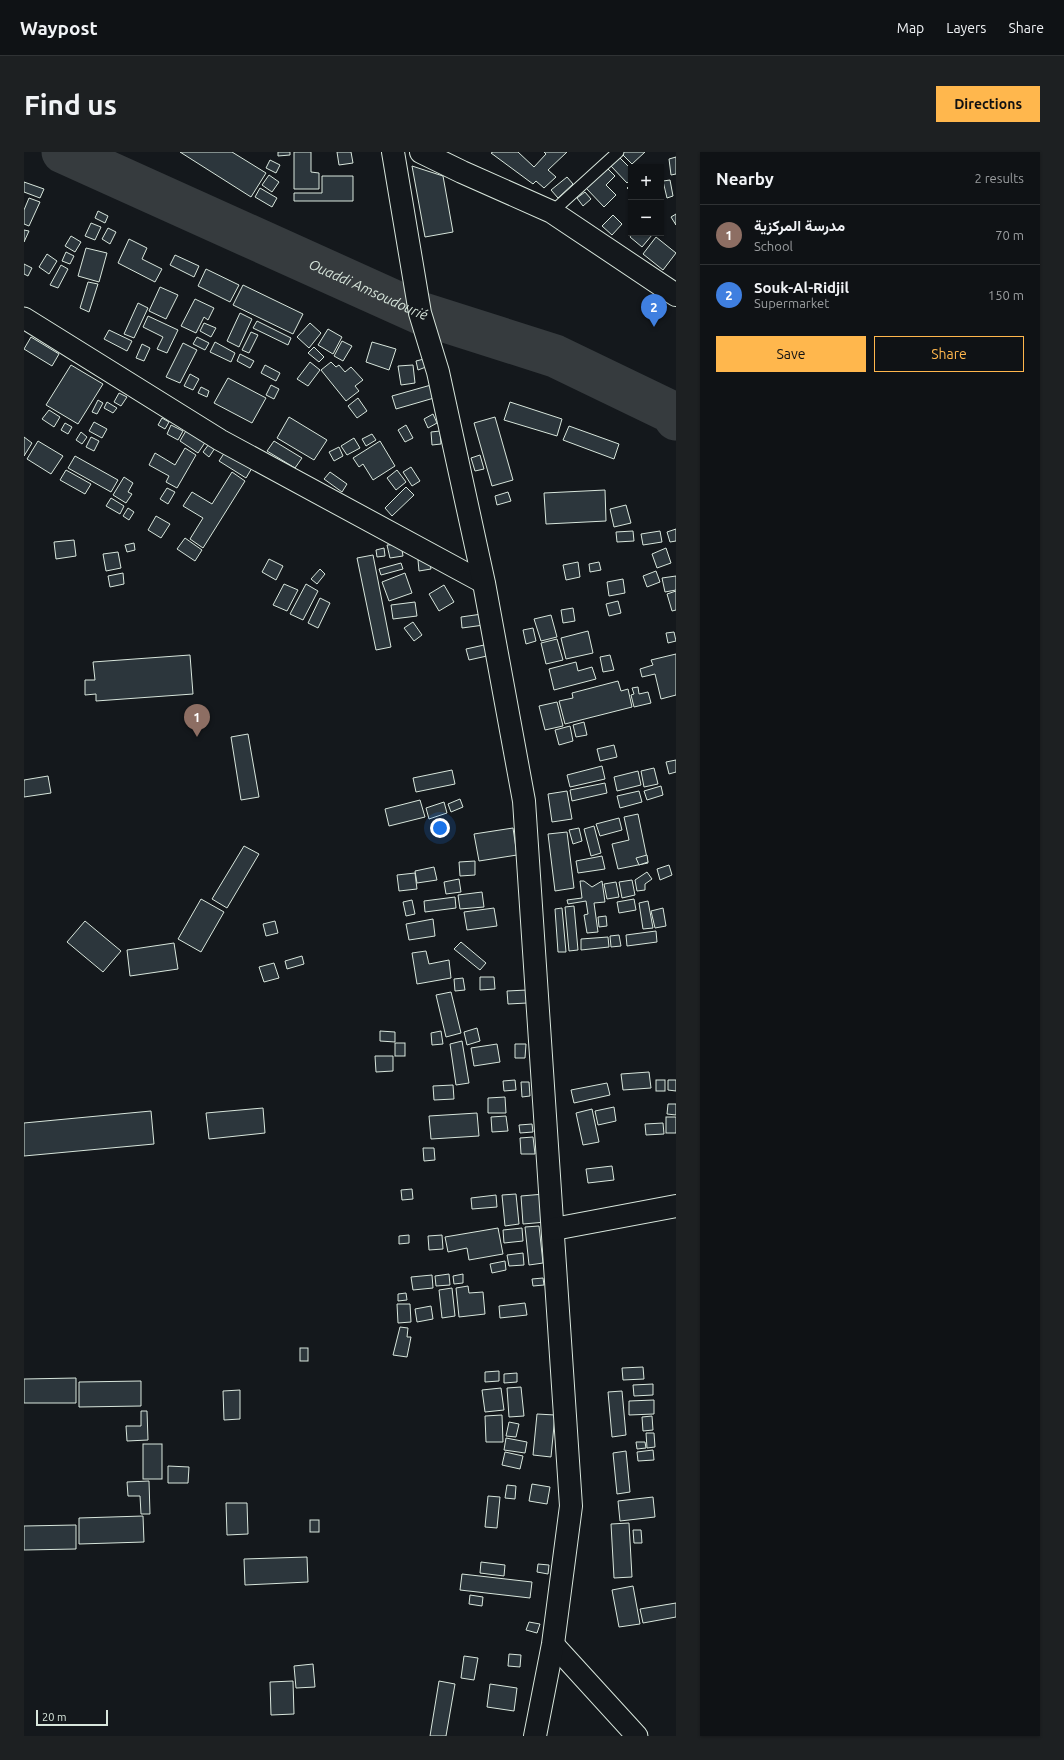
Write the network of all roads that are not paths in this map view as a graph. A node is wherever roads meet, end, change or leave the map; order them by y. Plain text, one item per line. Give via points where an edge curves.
1 (393, 152) edge
2 (421, 152) edge
3 (618, 152) edge
4 (552, 212) junction
5 (676, 294) edge
6 (24, 318) edge
7 (484, 583) junction
8 (676, 1206) edge
9 (554, 1230) junction
10 (553, 1644) junction
11 (535, 1736) edge
12 (637, 1736) edge

1 - 7 street via 420,313 438,372
2 - 4 street
3 - 4 lane
4 - 5 street
6 - 7 street via 220,440
7 - 9 street via 524,801
8 - 9 street
9 - 10 street via 570,1506
10 - 11 street
10 - 12 street

